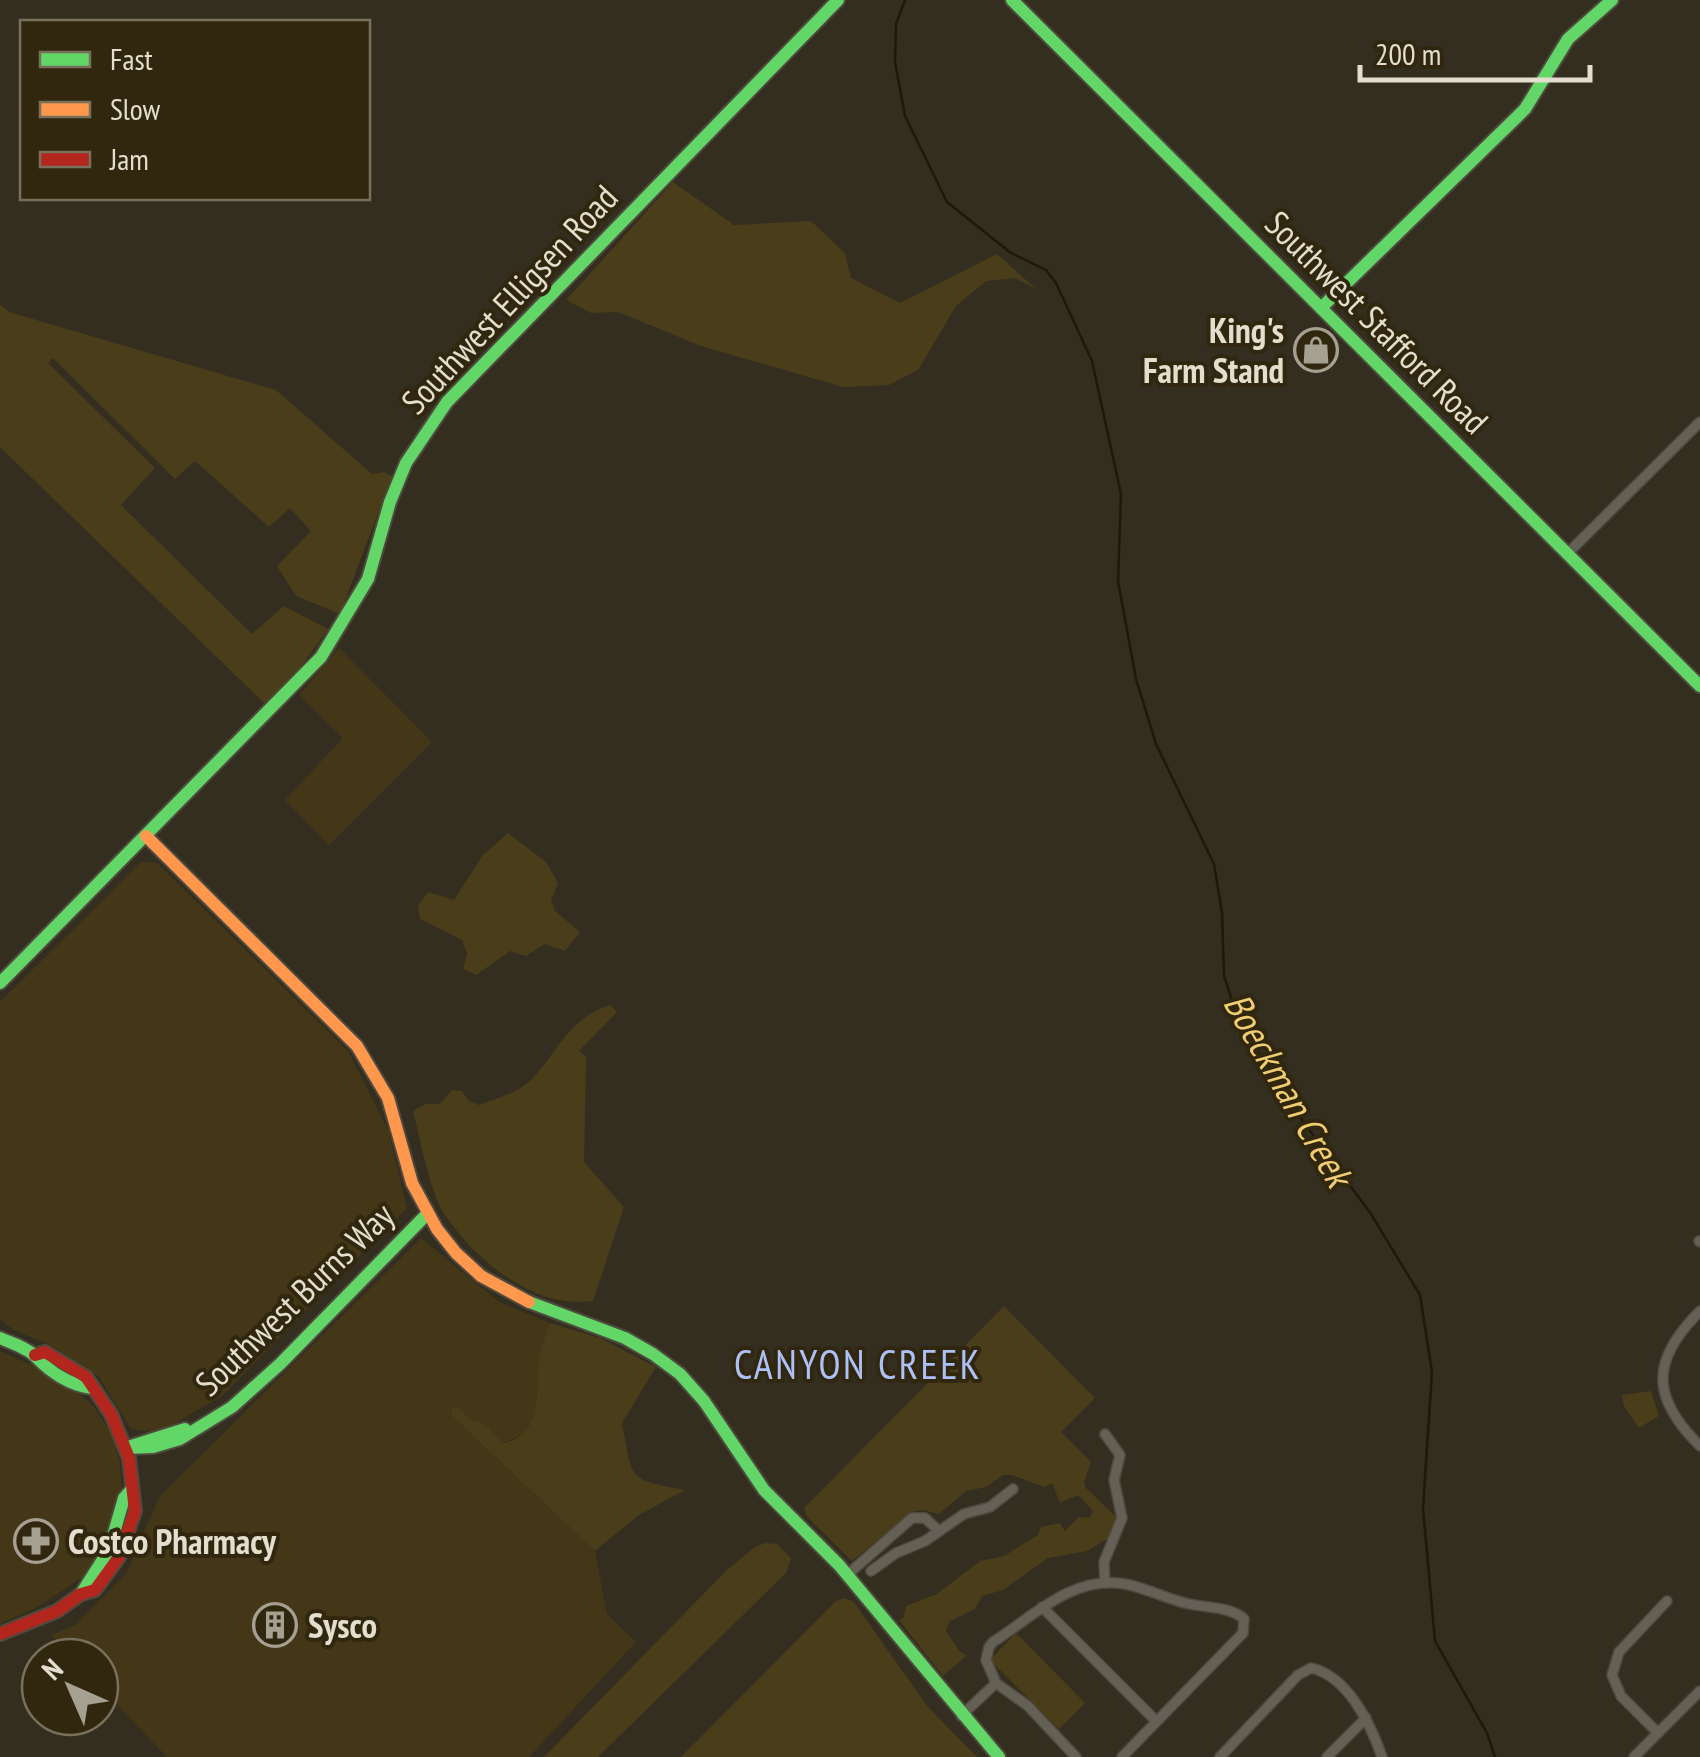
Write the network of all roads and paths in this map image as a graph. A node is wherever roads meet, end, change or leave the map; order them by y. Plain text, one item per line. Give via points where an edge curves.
1 (838, 0) edge
2 (1012, 0) edge
3 (1612, 0) edge
4 (1322, 308) junction
5 (1700, 422) edge
6 (1567, 554) junction
7 (1700, 686) edge
8 (146, 836) junction
9 (0, 983) edge
10 (427, 1214) junction
11 (1700, 1311) edge
12 (0, 1338) edge
13 (1106, 1434) dead end
14 (1698, 1441) edge
15 (126, 1448) junction
16 (1013, 1489) dead end
17 (939, 1531) junction
18 (871, 1572) dead end
19 (847, 1575) junction
20 (1105, 1583) junction
21 (1667, 1602) dead end
22 (1042, 1607) junction
23 (0, 1634) edge
24 (996, 1684) junction
25 (1700, 1691) edge
26 (961, 1716) junction
27 (1366, 1718) junction
28 (1156, 1721) junction
29 (1658, 1733) junction
30 (1069, 1755) edge
31 (999, 1757) edge
32 (1122, 1757) edge
33 (1220, 1757) edge
34 (1328, 1757) edge
35 (1382, 1757) edge
36 (1634, 1757) edge

1 - 8 main road, Southwest Elligsen Road via 447,402 406,463 368,579 336,636
2 - 4 main road, Southwest Stafford Road
3 - 4 main road via 1568,39 1525,109
4 - 6 main road, Southwest Stafford Road
5 - 6 street
6 - 7 main road, Southwest Stafford Road
8 - 9 main road, Southwest Elligsen Road
8 - 10 main road via 363,1052 392,1107
10 - 15 main road, Southwest Burns Way via 249,1394 189,1436
10 - 19 main road via 457,1254 494,1286 541,1309 604,1327 677,1371 711,1406 766,1493
11 - 14 street via 1672,1341 1662,1367 1668,1406
12 - 15 main road via 35,1355 45,1352 86,1377
13 - 20 street via 1120,1455 1114,1480 1122,1511 1104,1562
15 - 23 main road via 134,1511 124,1548 103,1581 57,1611
16 - 17 street
17 - 18 street
17 - 19 street via 925,1518 912,1518
19 - 26 main road
20 - 22 street
20 - 28 street via 1230,1610 1244,1620 1243,1633
21 - 29 street via 1619,1652 1612,1675 1621,1696
22 - 24 street via 989,1647 986,1660
22 - 28 street
24 - 26 street
24 - 30 street via 1028,1706
25 - 29 street
26 - 31 main road
27 - 33 street via 1327,1675 1310,1668
27 - 34 street
27 - 35 street
28 - 32 street
29 - 36 street

